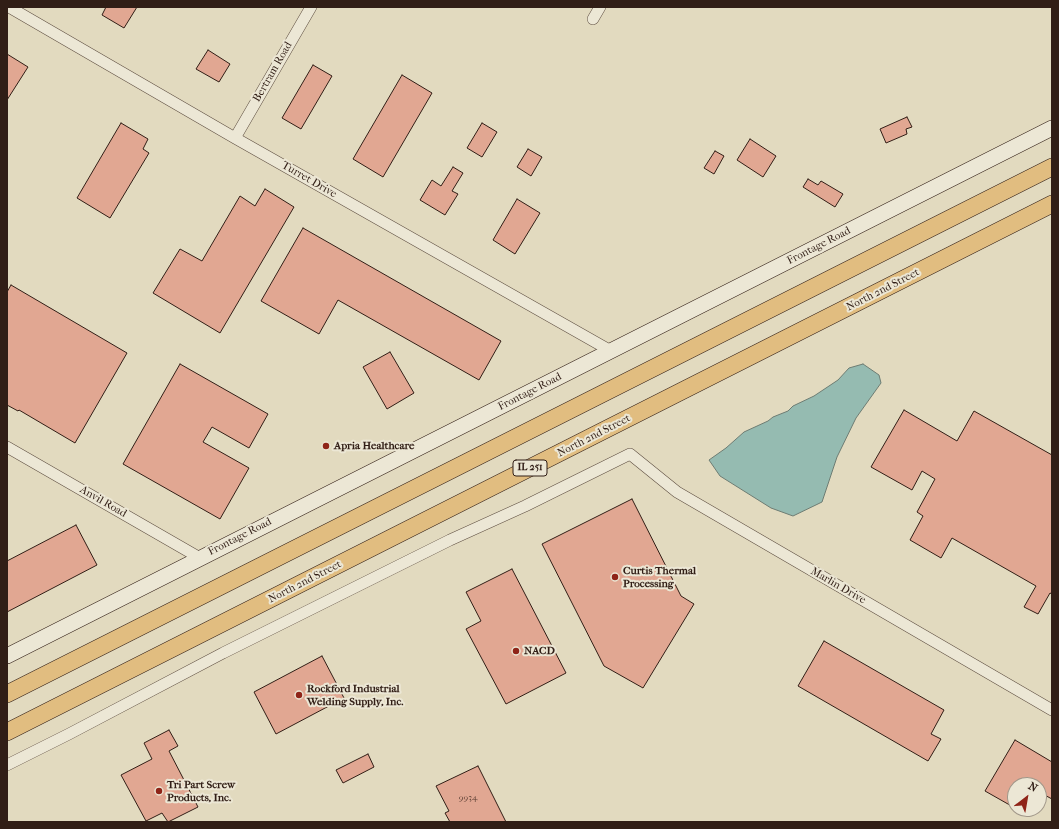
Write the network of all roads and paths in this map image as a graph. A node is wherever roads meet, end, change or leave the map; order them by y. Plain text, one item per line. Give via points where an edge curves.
1 (9, 7) edge
2 (311, 7) edge
3 (600, 7) edge
4 (593, 19) dead end
5 (1052, 128) edge
6 (235, 138) junction
7 (1052, 167) edge
8 (1052, 204) edge
9 (611, 351) junction
10 (7, 447) edge
11 (200, 558) junction
12 (7, 656) edge
13 (7, 694) edge
14 (1052, 710) edge
15 (7, 732) edge
16 (7, 765) edge

1 - 6 street, Turret Drive
2 - 6 street, Bertram Road
3 - 4 street
5 - 9 street, Frontage Road
6 - 9 street, Turret Drive
7 - 13 main road
8 - 15 main road, North 2nd Street / IL 251
9 - 11 street, Frontage Road
10 - 11 street, Anvil Road
11 - 12 street, Frontage Road
14 - 16 street, Marlin Drive via 677,492 630,454 223,653

